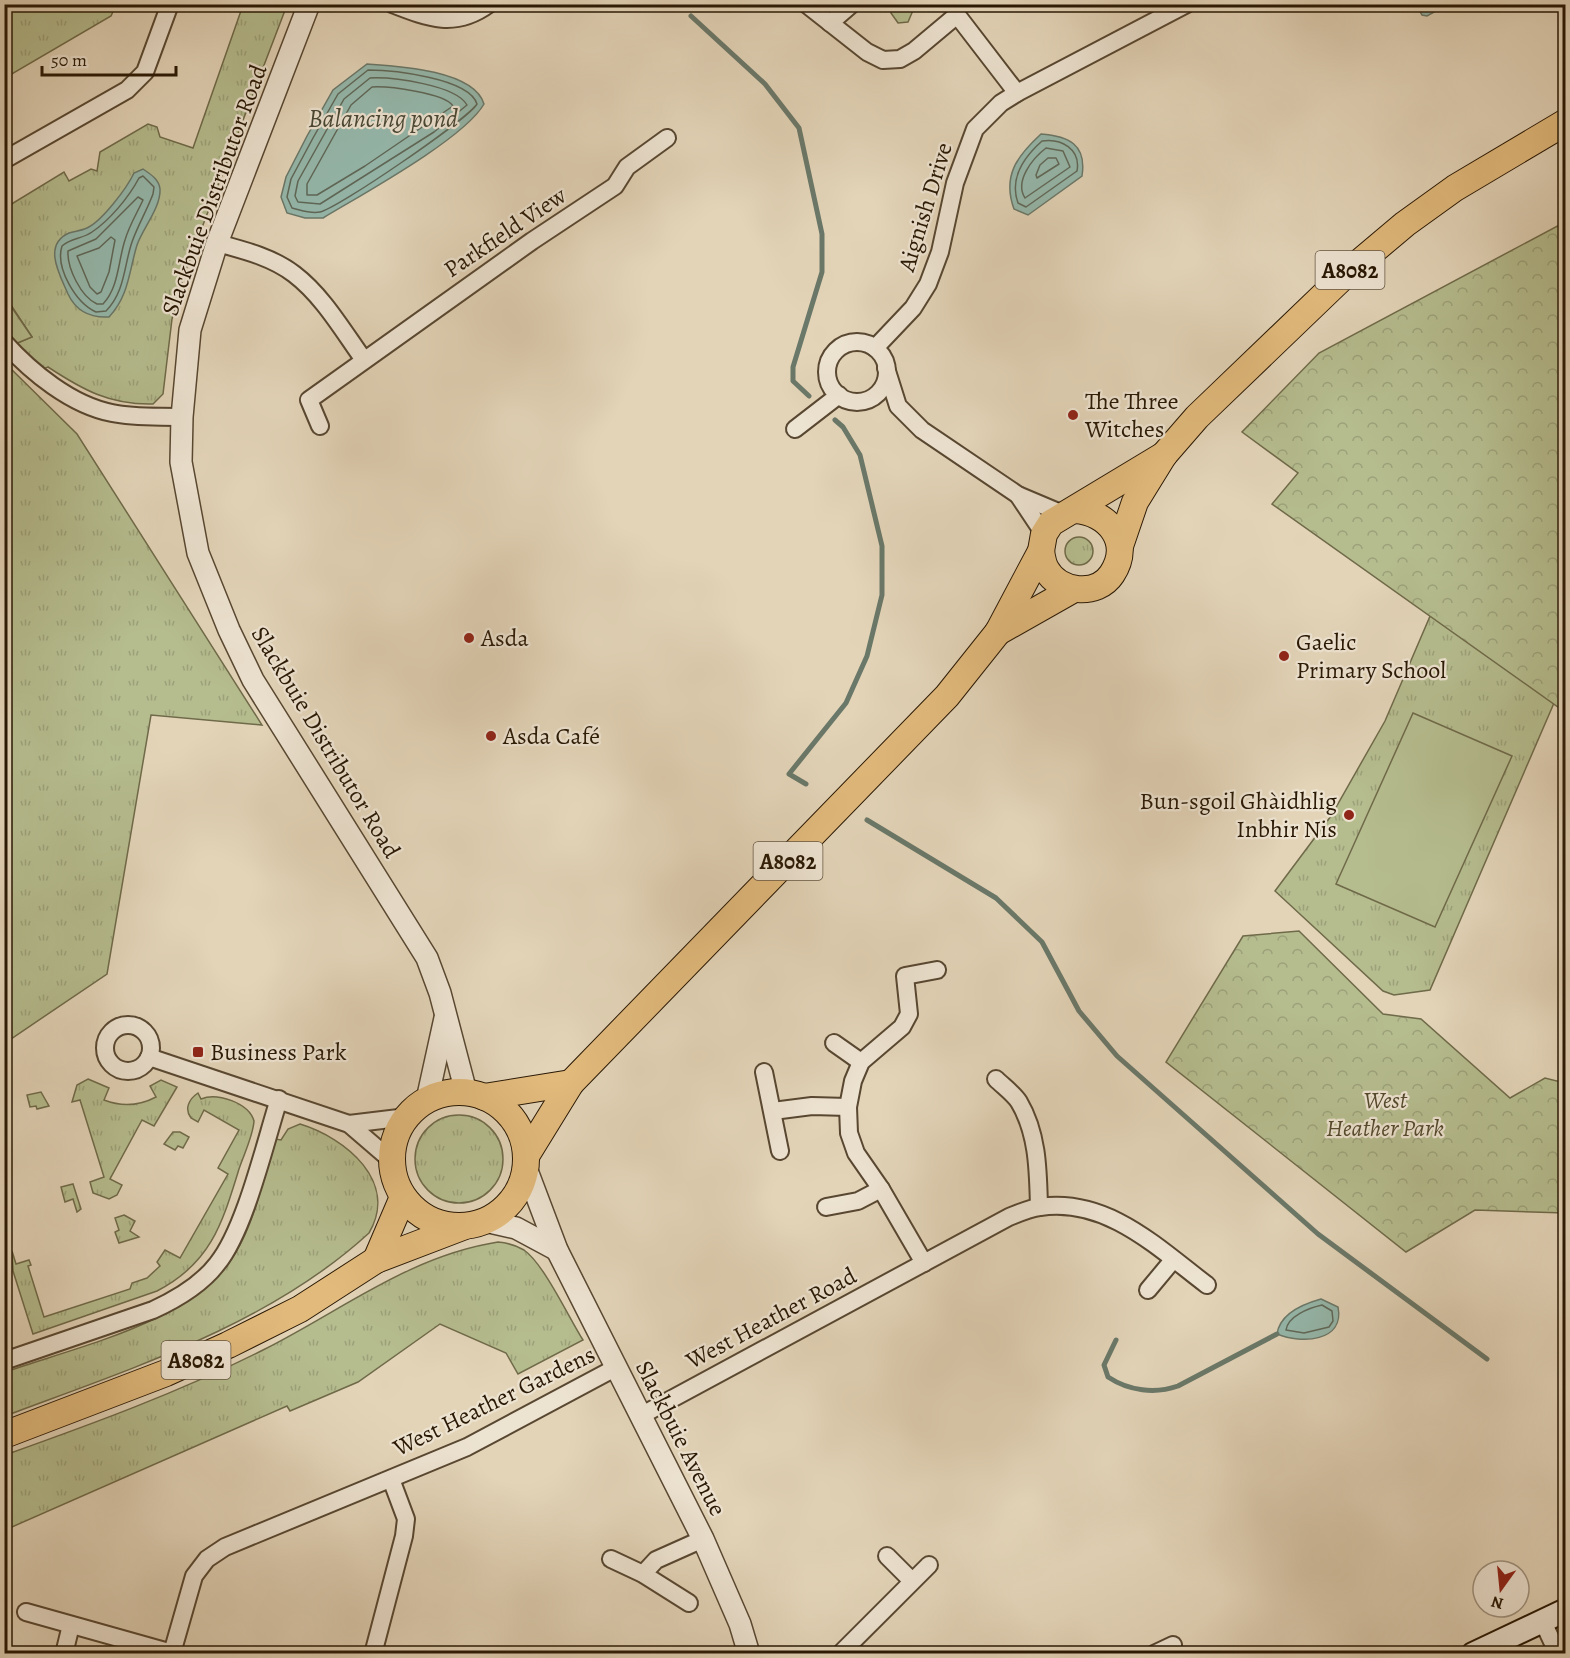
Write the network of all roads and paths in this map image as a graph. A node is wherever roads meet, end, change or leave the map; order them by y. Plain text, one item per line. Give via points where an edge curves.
1 (170, 4) edge
2 (309, 4) edge
3 (392, 4) edge
4 (489, 4) edge
5 (806, 4) edge
6 (852, 4) edge
7 (1188, 4) edge
8 (954, 10) edge
9 (830, 23) junction
10 (1017, 93) junction
11 (1566, 122) edge
12 (667, 138) dead end
13 (4, 160) edge
14 (217, 243) junction
15 (4, 342) edge
16 (875, 348) junction
17 (364, 360) junction
18 (886, 368) junction
19 (839, 395) junction
20 (861, 401) junction
21 (898, 406) junction
22 (182, 417) junction
23 (320, 426) dead end
24 (795, 429) dead end
25 (1164, 455) junction
26 (1018, 495) junction
27 (1069, 512) junction
28 (1042, 543) junction
29 (1120, 546) junction
30 (1074, 589) junction
31 (998, 632) junction
32 (937, 970) dead end
33 (446, 1014) junction
34 (834, 1043) dead end
35 (149, 1057) dead end
36 (861, 1062) junction
37 (764, 1072) dead end
38 (996, 1080) dead end
39 (571, 1083) junction
40 (475, 1095) junction
41 (279, 1099) junction
42 (427, 1100) junction
43 (848, 1107) junction
44 (773, 1111) junction
45 (406, 1117) junction
46 (349, 1124) junction
47 (780, 1151) dead end
48 (392, 1161) junction
49 (526, 1162) junction
50 (881, 1190) junction
51 (403, 1197) junction
52 (826, 1207) dead end
53 (1039, 1207) junction
54 (475, 1224) junction
55 (557, 1250) junction
56 (376, 1260) junction
57 (1173, 1260) junction
58 (924, 1263) junction
59 (1207, 1285) dead end
60 (1148, 1290) dead end
61 (4, 1361) edge
62 (617, 1367) junction
63 (642, 1415) junction
64 (4, 1435) edge
65 (391, 1479) junction
66 (704, 1539) junction
67 (887, 1556) dead end
68 (612, 1559) dead end
69 (929, 1564) dead end
70 (643, 1574) junction
71 (912, 1581) junction
72 (688, 1603) dead end
73 (1566, 1610) edge
74 (26, 1612) dead end
75 (1543, 1622) junction
76 (71, 1625) junction
77 (1173, 1645) dead end
78 (64, 1653) edge
79 (174, 1653) edge
80 (373, 1653) edge
81 (749, 1653) edge
82 (840, 1653) edge
83 (1154, 1653) edge
84 (1473, 1653) edge
85 (1558, 1653) edge

1 - 13 street via 145,72 127,90
2 - 14 street, Slackbuie Distributor Road
3 - 4 street via 425,16 458,20 473,16
5 - 9 street
6 - 9 street
7 - 10 street, Aignish Drive
8 - 9 street via 915,51 891,60 867,52
8 - 10 street
10 - 16 street, Aignish Drive via 975,129 955,183 940,252 928,284 913,308
11 - 25 main road, A8082 via 1455,188 1405,224 1348,272 1197,417
12 - 17 street, Parkfield View via 627,167 615,186
14 - 17 street via 271,261 293,273 314,291
14 - 22 street, Slackbuie Distributor Road via 190,330
15 - 22 street via 38,373 85,404 111,413
16 - 18 street
16 - 19 street via 848,344 833,354 827,371 832,389
17 - 23 street, Parkfield View via 309,400
18 - 20 street via 883,386 870,399
18 - 21 street
19 - 20 street
19 - 24 street
20 - 21 street
21 - 26 street via 922,430
22 - 33 street, Slackbuie Distributor Road via 181,462 198,554 229,630 253,680 427,958
25 - 27 main road, A8082
25 - 29 main road, A8082 via 1135,502
26 - 27 street
26 - 28 street
27 - 28 main road, A8082 via 1051,523
27 - 29 main road via 1089,511 1107,521 1117,533
28 - 30 main road via 1045,568 1053,579
28 - 31 main road, A8082
29 - 30 main road, A8082 via 1120,558 1112,575 1094,588
30 - 31 main road, A8082
31 - 39 main road, A8082 via 947,696
32 - 36 street via 905,976 909,1014 902,1027
33 - 40 street, Slackbuie Distributor Road
33 - 42 street
34 - 36 street
35 - 41 street
36 - 43 street
37 - 44 street
38 - 53 street via 1019,1101 1032,1132 1038,1161
39 - 40 main road
39 - 49 main road, A8082
40 - 42 main road via 446,1093
40 - 49 main road via 501,1107 514,1121 523,1137
41 - 46 street
41 - 61 street via 231,1242 204,1277 177,1299 153,1310
42 - 45 main road
43 - 44 street
43 - 50 street via 849,1133 856,1153
44 - 47 street
45 - 46 street
45 - 48 main road via 396,1138
46 - 48 street
48 - 51 main road
49 - 54 main road, A8082 via 519,1190 505,1209
49 - 55 street, Slackbuie Avenue
50 - 52 street via 858,1201
50 - 58 street
51 - 54 main road via 430,1220 447,1226
51 - 56 main road
53 - 57 street, West Heather Road via 1068,1205 1102,1212
53 - 58 street, West Heather Road via 1009,1217
54 - 55 street via 516,1228
54 - 56 main road, A8082
55 - 62 street, Slackbuie Avenue
56 - 64 main road, A8082 via 300,1309 228,1345
57 - 59 street, West Heather Road
57 - 60 street
58 - 63 street, West Heather Road
62 - 63 street, Slackbuie Avenue
62 - 65 street, West Heather Gardens via 467,1447
63 - 66 street, Slackbuie Avenue
65 - 79 street, West Heather Gardens via 225,1547 207,1560 194,1576
65 - 80 street, West Heather Gardens via 406,1519
66 - 70 street via 656,1560
66 - 81 street, Slackbuie Avenue
67 - 71 street
68 - 70 street
69 - 71 street
70 - 72 street
71 - 82 street
73 - 75 main road
74 - 76 street, West Heather Gardens
75 - 84 main road
75 - 85 street
76 - 78 street
76 - 79 street, West Heather Gardens
77 - 83 street

